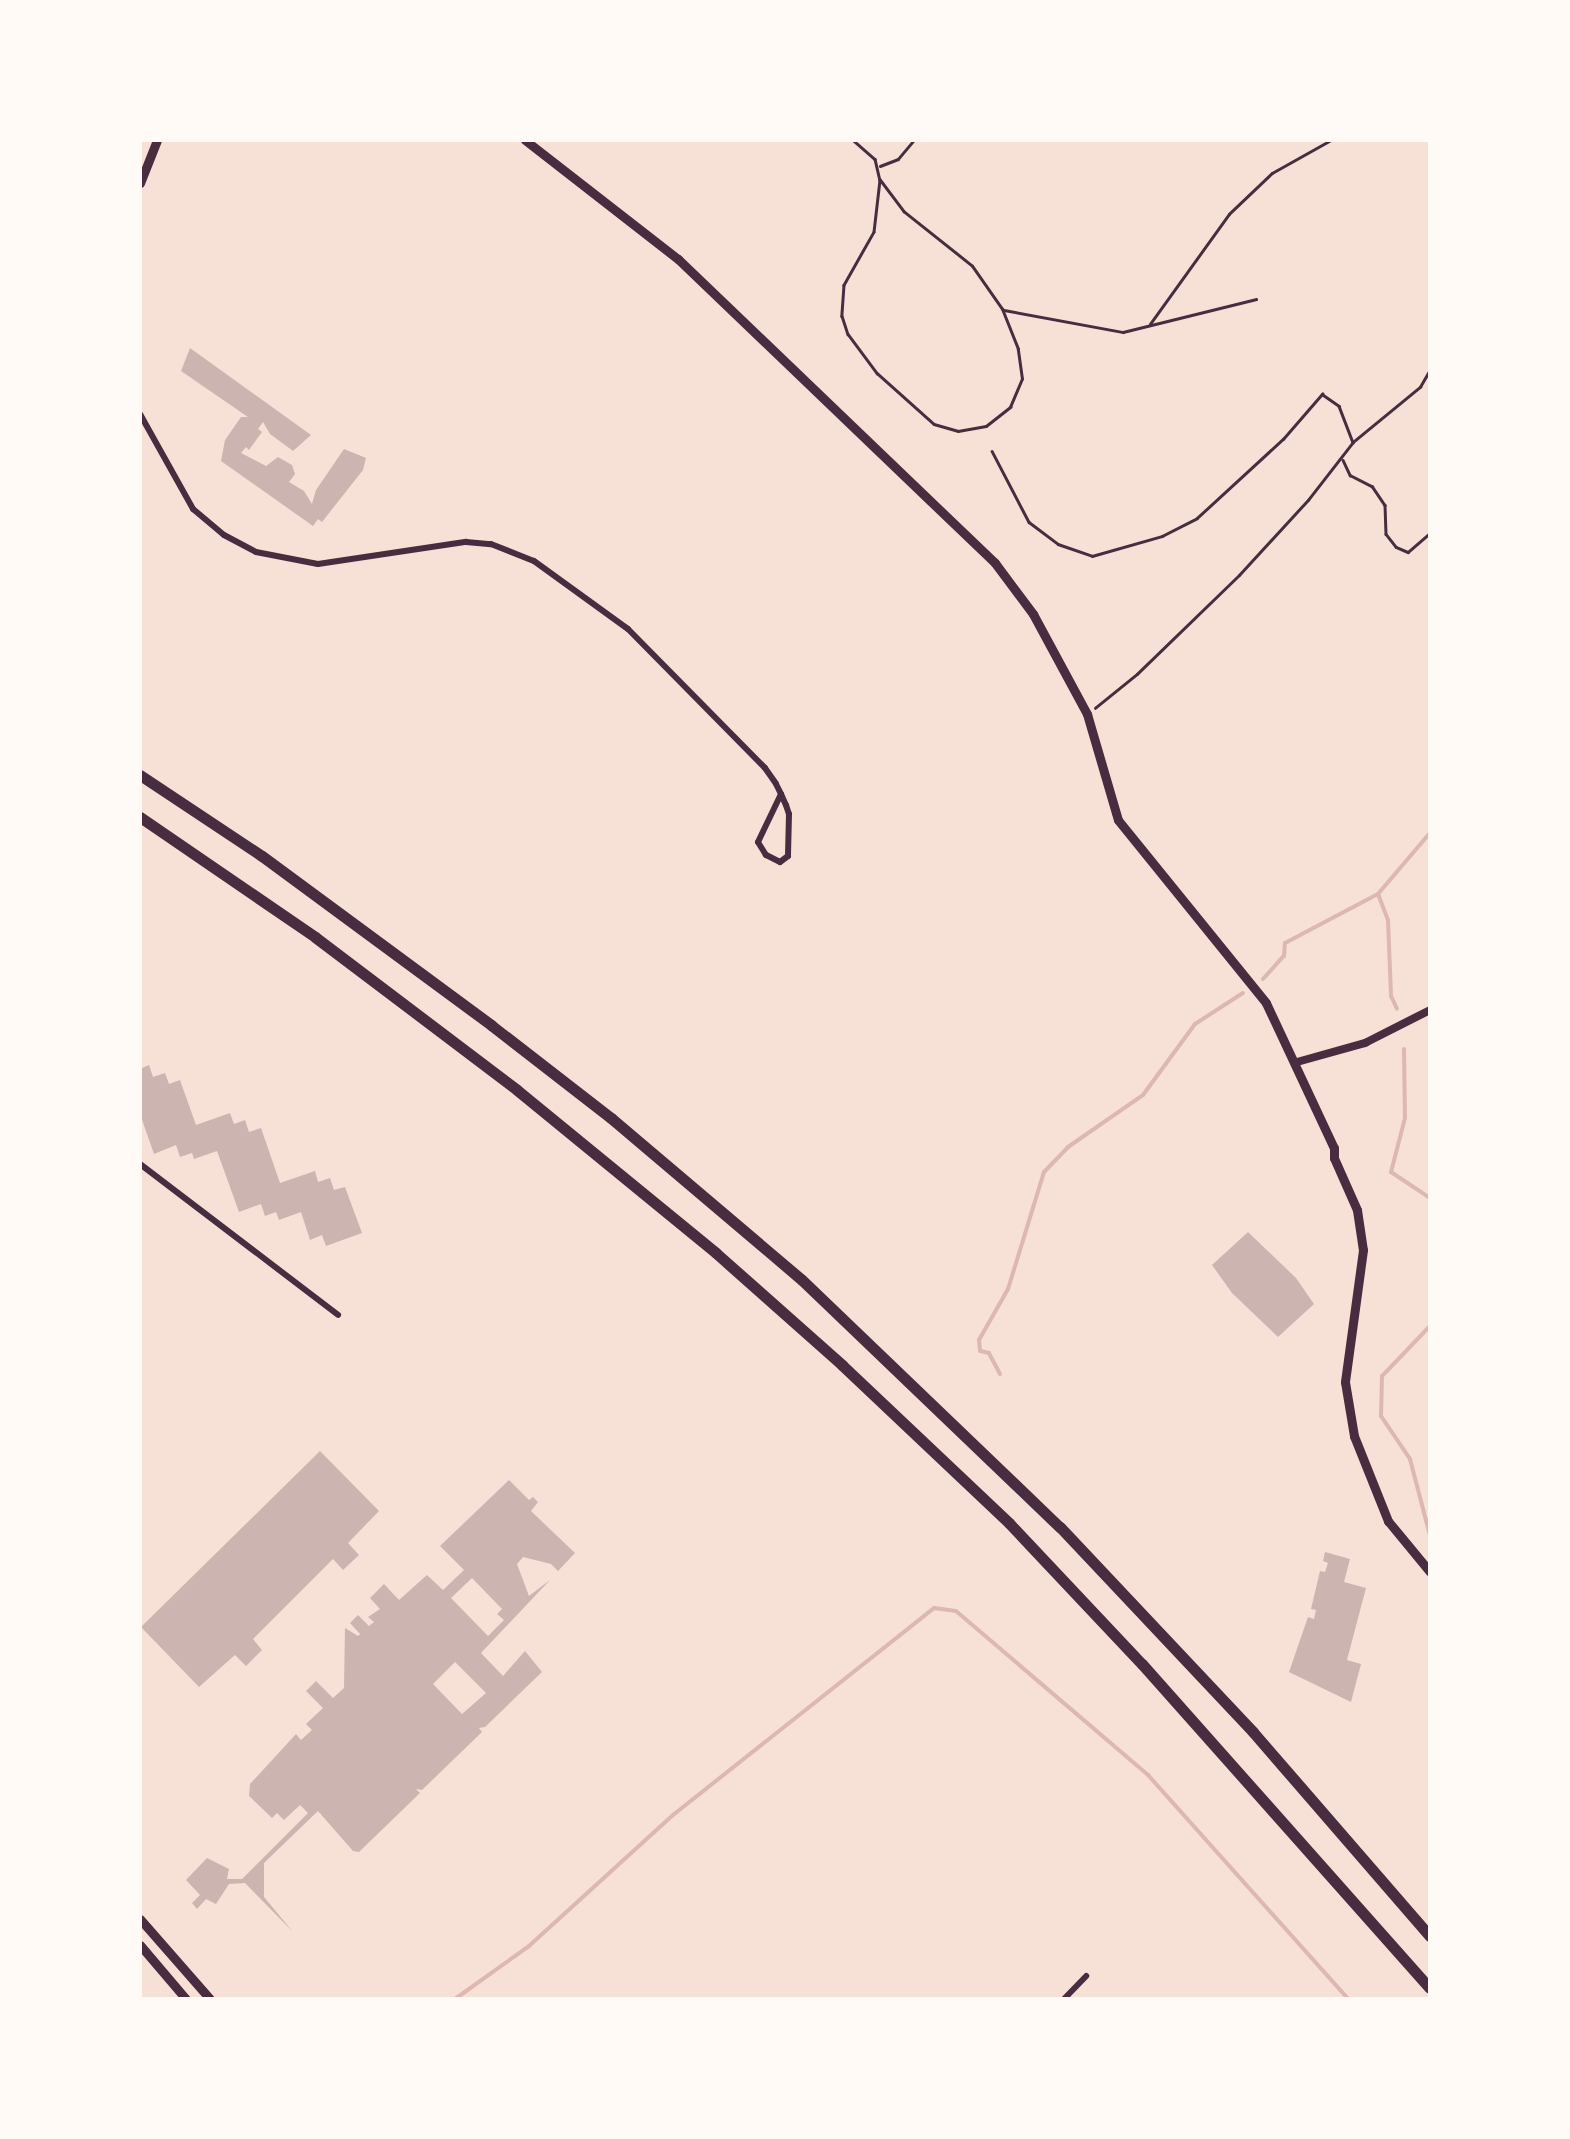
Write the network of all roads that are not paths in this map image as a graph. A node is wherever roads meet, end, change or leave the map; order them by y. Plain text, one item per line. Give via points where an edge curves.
1 (157, 140) edge
2 (524, 140) edge
3 (140, 184) edge
4 (140, 414) edge
5 (140, 775) edge
6 (781, 794) junction
7 (140, 817) edge
8 (1430, 1010) edge
9 (1297, 1062) junction
10 (140, 1164) edge
11 (338, 1315) dead end
12 (1430, 1572) edge
13 (140, 1919) edge
14 (1429, 1935) edge
15 (140, 1945) edge
16 (1086, 1976) dead end
17 (1428, 1986) edge
18 (186, 1999) edge
19 (210, 1999) edge
20 (1064, 1999) edge

1 - 3 main road
2 - 9 main road via 678,260 995,563 1061,658 1087,714 1123,829 1256,988
4 - 6 street via 186,500 215,529 256,552 318,564 466,542 534,561 628,629 765,768
5 - 14 highway via 491,1025 802,1280 1060,1527 1254,1732
6 - 6 street via 758,842 780,862 788,856 790,832
7 - 17 highway via 315,937 517,1090 842,1364 1131,1652
8 - 9 street via 1365,1043
9 - 12 main road via 1361,1228 1362,1270 1345,1382 1354,1436 1388,1521
10 - 11 street
13 - 19 main road
15 - 18 main road
16 - 20 street

